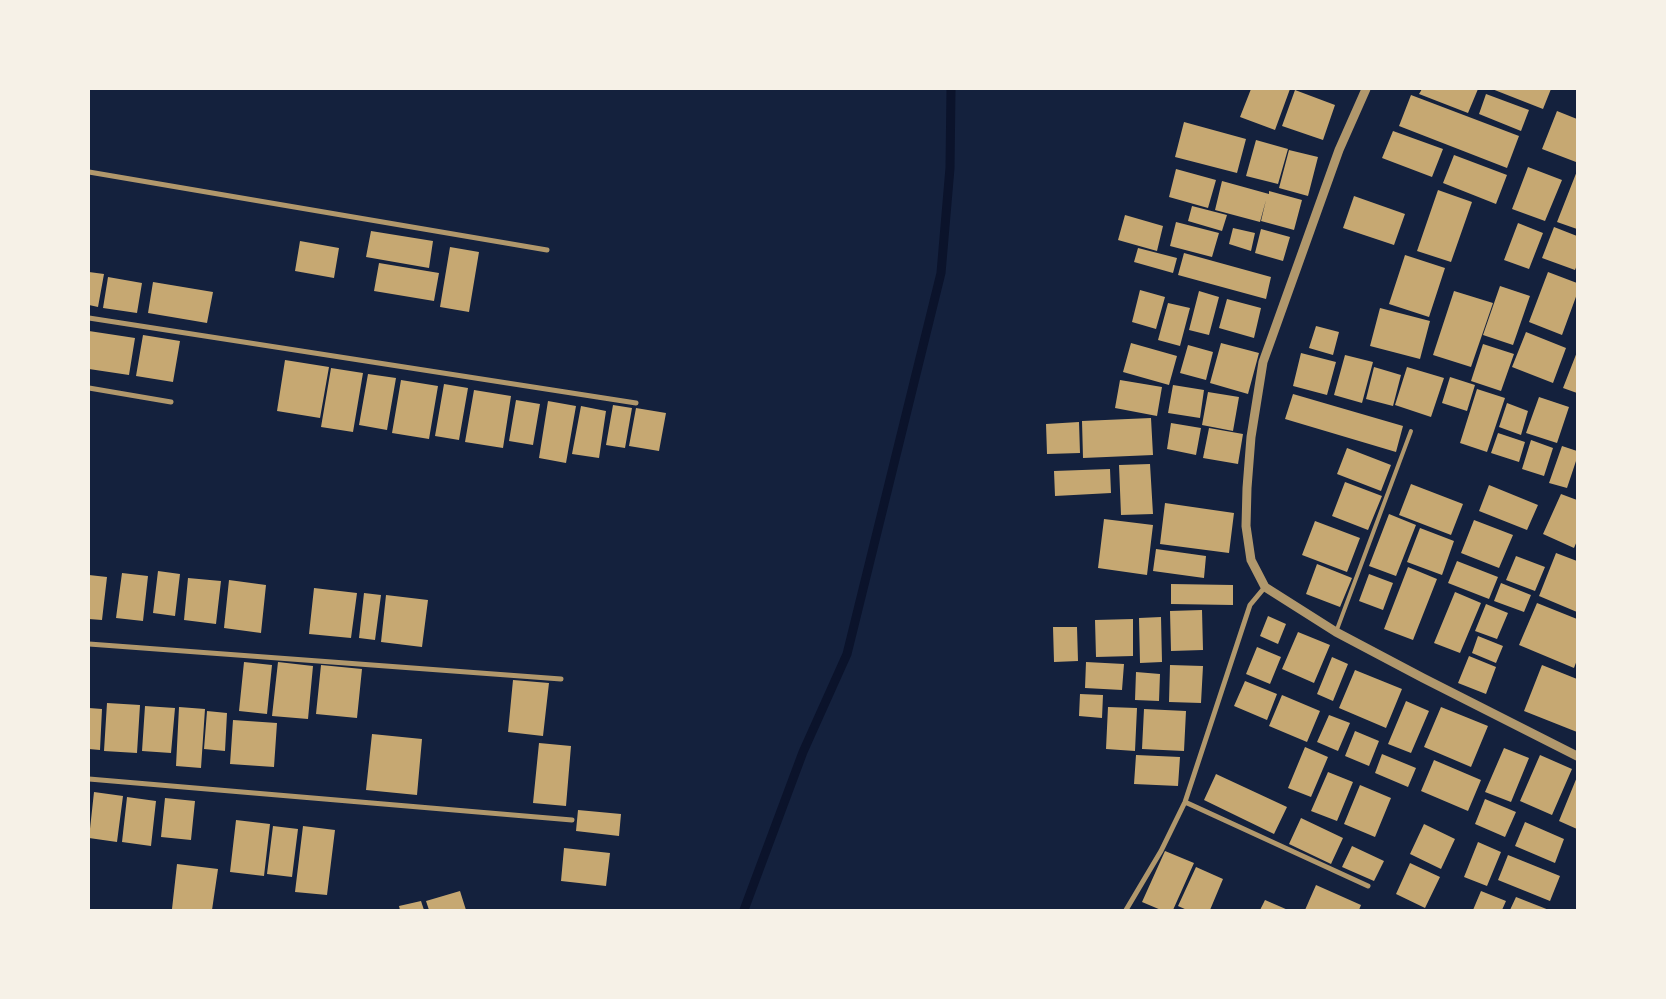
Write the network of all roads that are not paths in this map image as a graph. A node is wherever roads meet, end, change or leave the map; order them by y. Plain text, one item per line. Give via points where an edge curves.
1 (1366, 89) edge
2 (89, 172) edge
3 (547, 250) dead end
4 (89, 318) edge
5 (89, 388) edge
6 (171, 402) dead end
7 (636, 403) dead end
8 (1411, 431) dead end
9 (1265, 587) junction
10 (1336, 632) junction
11 (89, 644) edge
12 (562, 679) dead end
13 (1577, 756) edge
14 (89, 779) edge
15 (1185, 802) junction
16 (572, 820) dead end
17 (1368, 886) dead end
18 (1126, 910) edge

1 - 9 street via 1339,150 1264,362 1251,437 1246,526 1251,560
2 - 3 street
4 - 7 street
5 - 6 street
8 - 10 lane
9 - 10 street
9 - 15 street via 1250,605
10 - 13 street
11 - 12 street
14 - 16 street
15 - 17 street
15 - 18 street

